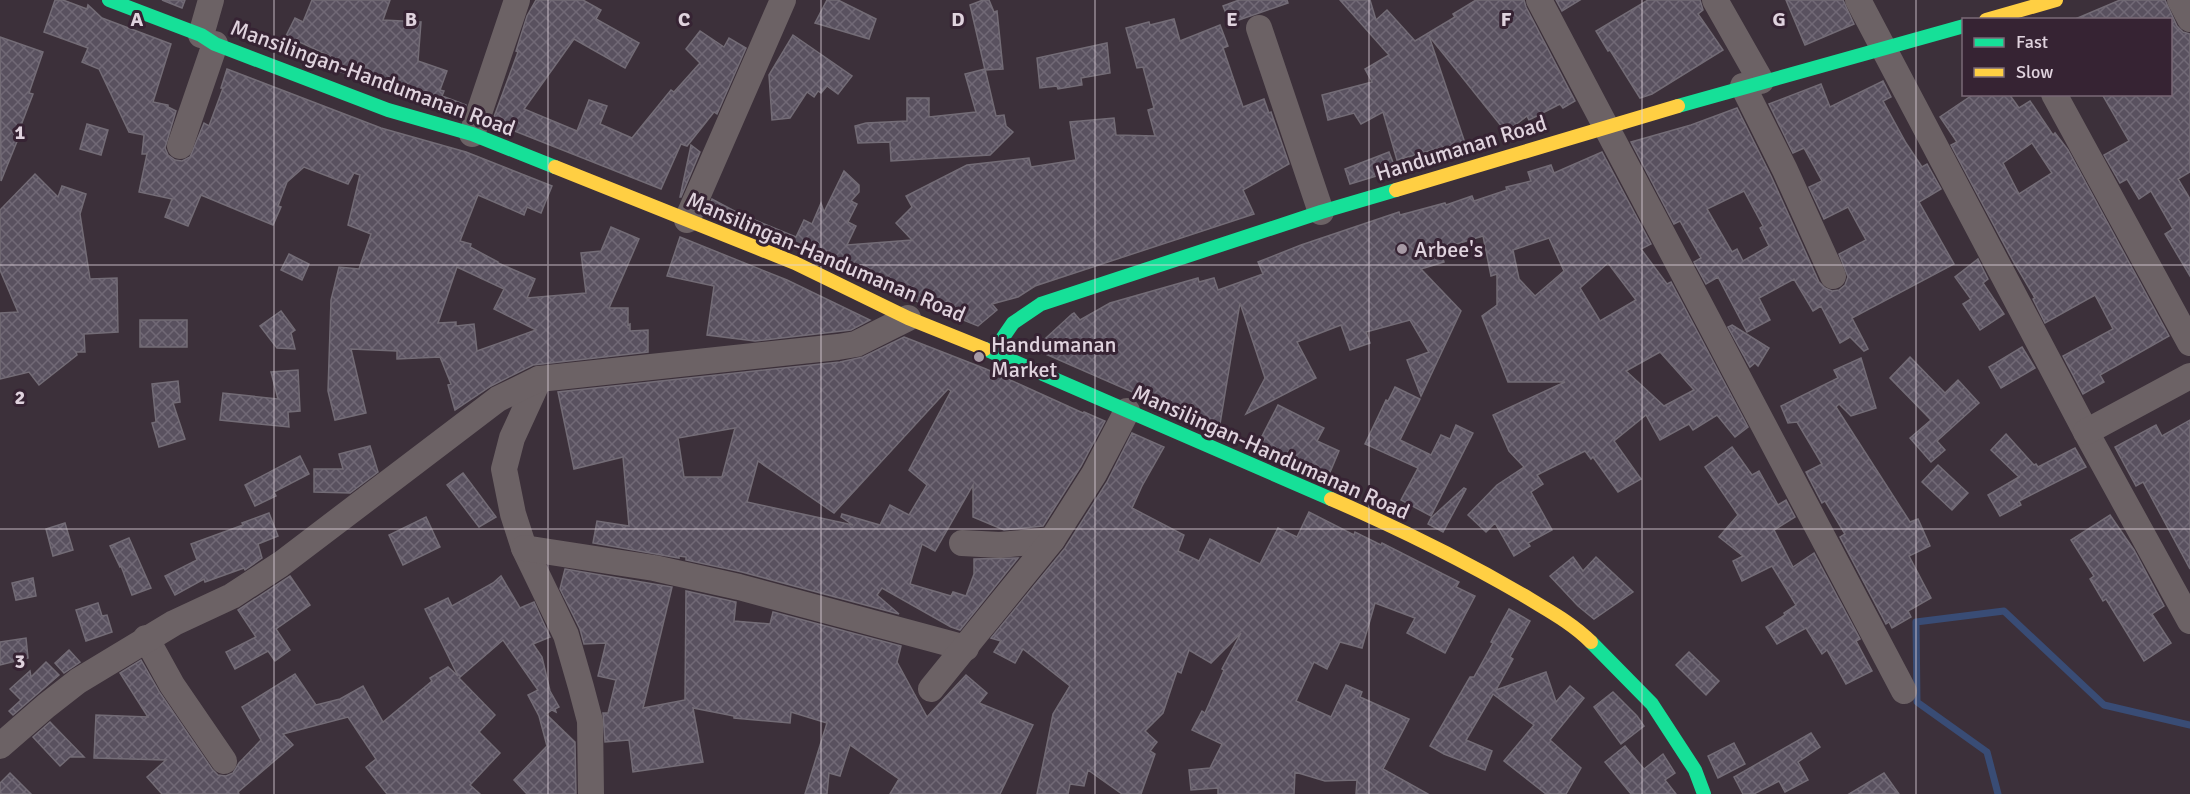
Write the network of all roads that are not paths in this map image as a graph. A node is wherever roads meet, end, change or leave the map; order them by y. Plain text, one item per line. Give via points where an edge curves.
1 (109, 0) edge
2 (212, 0) edge
3 (517, 0) edge
4 (783, 0) edge
5 (1539, 0) edge
6 (1715, 0) edge
7 (1858, 0) edge
8 (2056, 0) edge
9 (2180, 0) edge
10 (2002, 17) edge
11 (2190, 19) edge
12 (1962, 27) edge
13 (1259, 28) dead end
14 (208, 40) junction
15 (1883, 47) junction
16 (1752, 83) junction
17 (2055, 96) edge
18 (1607, 126) junction
19 (472, 134) junction
20 (180, 147) dead end
21 (1321, 212) junction
22 (687, 220) junction
23 (1833, 276) dead end
24 (908, 318) junction
25 (2190, 343) edge
26 (993, 352) junction
27 (2190, 376) edge
28 (539, 379) junction
29 (1127, 411) junction
30 (2086, 432) junction
31 (1052, 540) junction
32 (963, 543) dead end
33 (525, 548) junction
34 (2190, 621) edge
35 (146, 638) junction
36 (966, 648) junction
37 (931, 689) dead end
38 (1904, 691) dead end
39 (0, 746) edge
40 (224, 761) dead end
41 (591, 794) edge
42 (1704, 794) edge

1 - 14 street, Mansilingan-Handumanan Road
2 - 14 street
3 - 19 street
4 - 22 street
5 - 18 street
6 - 16 street
7 - 15 street
8 - 10 street
9 - 11 street
12 - 15 street, Handumanan Road
13 - 21 street
14 - 19 street, Mansilingan-Handumanan Road via 388,110
14 - 20 street
15 - 16 street, Handumanan Road
15 - 30 street
16 - 18 street, Handumanan Road
16 - 23 street via 1785,170
17 - 25 street
18 - 21 street, Handumanan Road
18 - 38 street
19 - 22 street, Mansilingan-Handumanan Road
21 - 26 street, Handumanan Road via 1041,304 1012,323
22 - 24 street, Mansilingan-Handumanan Road via 795,263
24 - 26 street, Mansilingan-Handumanan Road
24 - 28 street via 856,344 838,347
26 - 29 street, Mansilingan-Handumanan Road
27 - 30 street
28 - 33 street via 512,438 504,469
28 - 35 street via 498,399 281,564 232,596
29 - 31 street via 1094,474
29 - 42 street, Mansilingan-Handumanan Road via 1366,514 1492,577 1575,626 1652,704 1695,770
30 - 34 street
31 - 32 street via 1000,545
31 - 36 street
33 - 36 street via 654,568 739,587
33 - 41 street via 566,635 581,687 590,721
35 - 39 street via 78,681
35 - 40 street via 172,685
36 - 37 street

